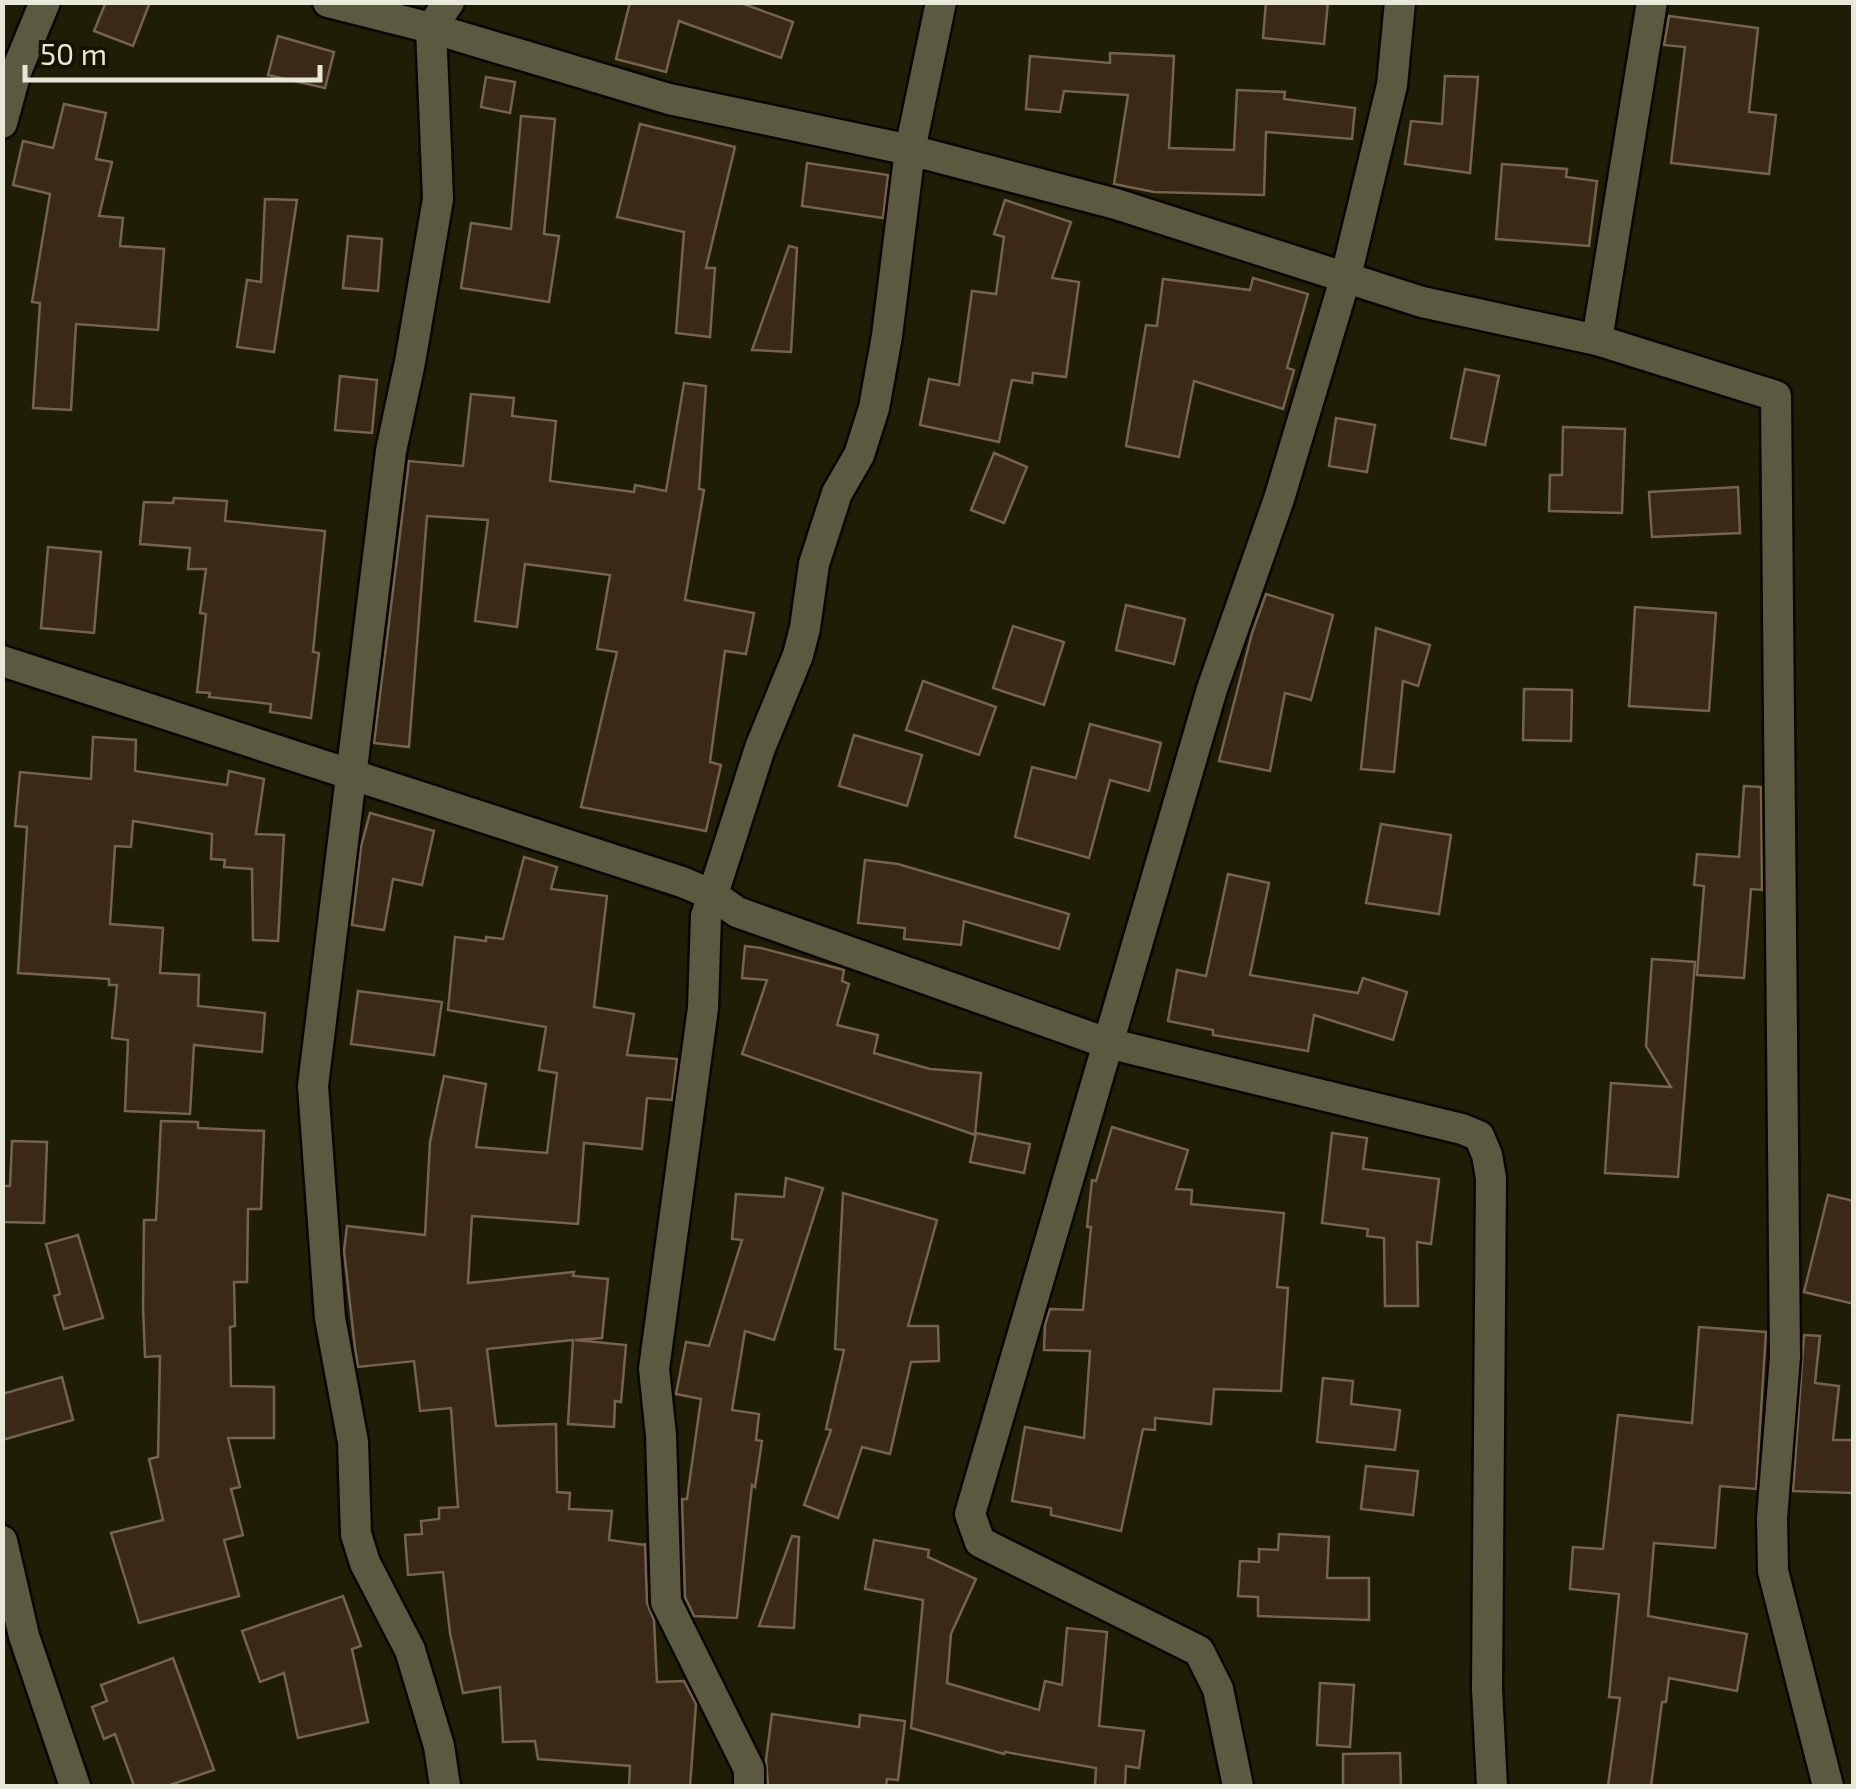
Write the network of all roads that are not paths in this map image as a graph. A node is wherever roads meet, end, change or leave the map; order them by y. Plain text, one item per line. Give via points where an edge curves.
1 (45, 2) edge
2 (328, 2) edge
3 (449, 2) edge
4 (940, 2) edge
5 (1400, 2) edge
6 (1652, 2) edge
7 (430, 28) junction
8 (2, 123) edge
9 (910, 150) junction
10 (1346, 276) junction
11 (1598, 340) junction
12 (2, 661) edge
13 (352, 772) junction
14 (713, 895) junction
15 (1107, 1043) junction
16 (2, 1542) edge
17 (76, 1786) edge
18 (445, 1786) edge
19 (749, 1786) edge
20 (1238, 1786) edge
21 (1492, 1786) edge
22 (1828, 1786) edge

1 - 8 street
2 - 7 street
3 - 7 street
4 - 9 street
5 - 10 street via 1392,85
6 - 11 street
7 - 9 street via 669,99
7 - 13 street via 438,198 392,451
9 - 10 street via 1116,204
9 - 14 street via 874,408 831,511 798,655
10 - 11 street via 1460,312
10 - 15 street via 1212,688
11 - 22 street via 1776,396 1785,1357 1773,1553
12 - 13 street
13 - 14 street
13 - 18 street via 313,1086 330,1318 352,1442 356,1534 410,1650
14 - 15 street via 736,912
14 - 19 street via 654,1370 666,1602 749,1769
15 - 20 street via 970,1514 980,1542 1198,1651 1218,1688
15 - 21 street via 1478,1136 1491,1178
16 - 17 street via 24,1636

